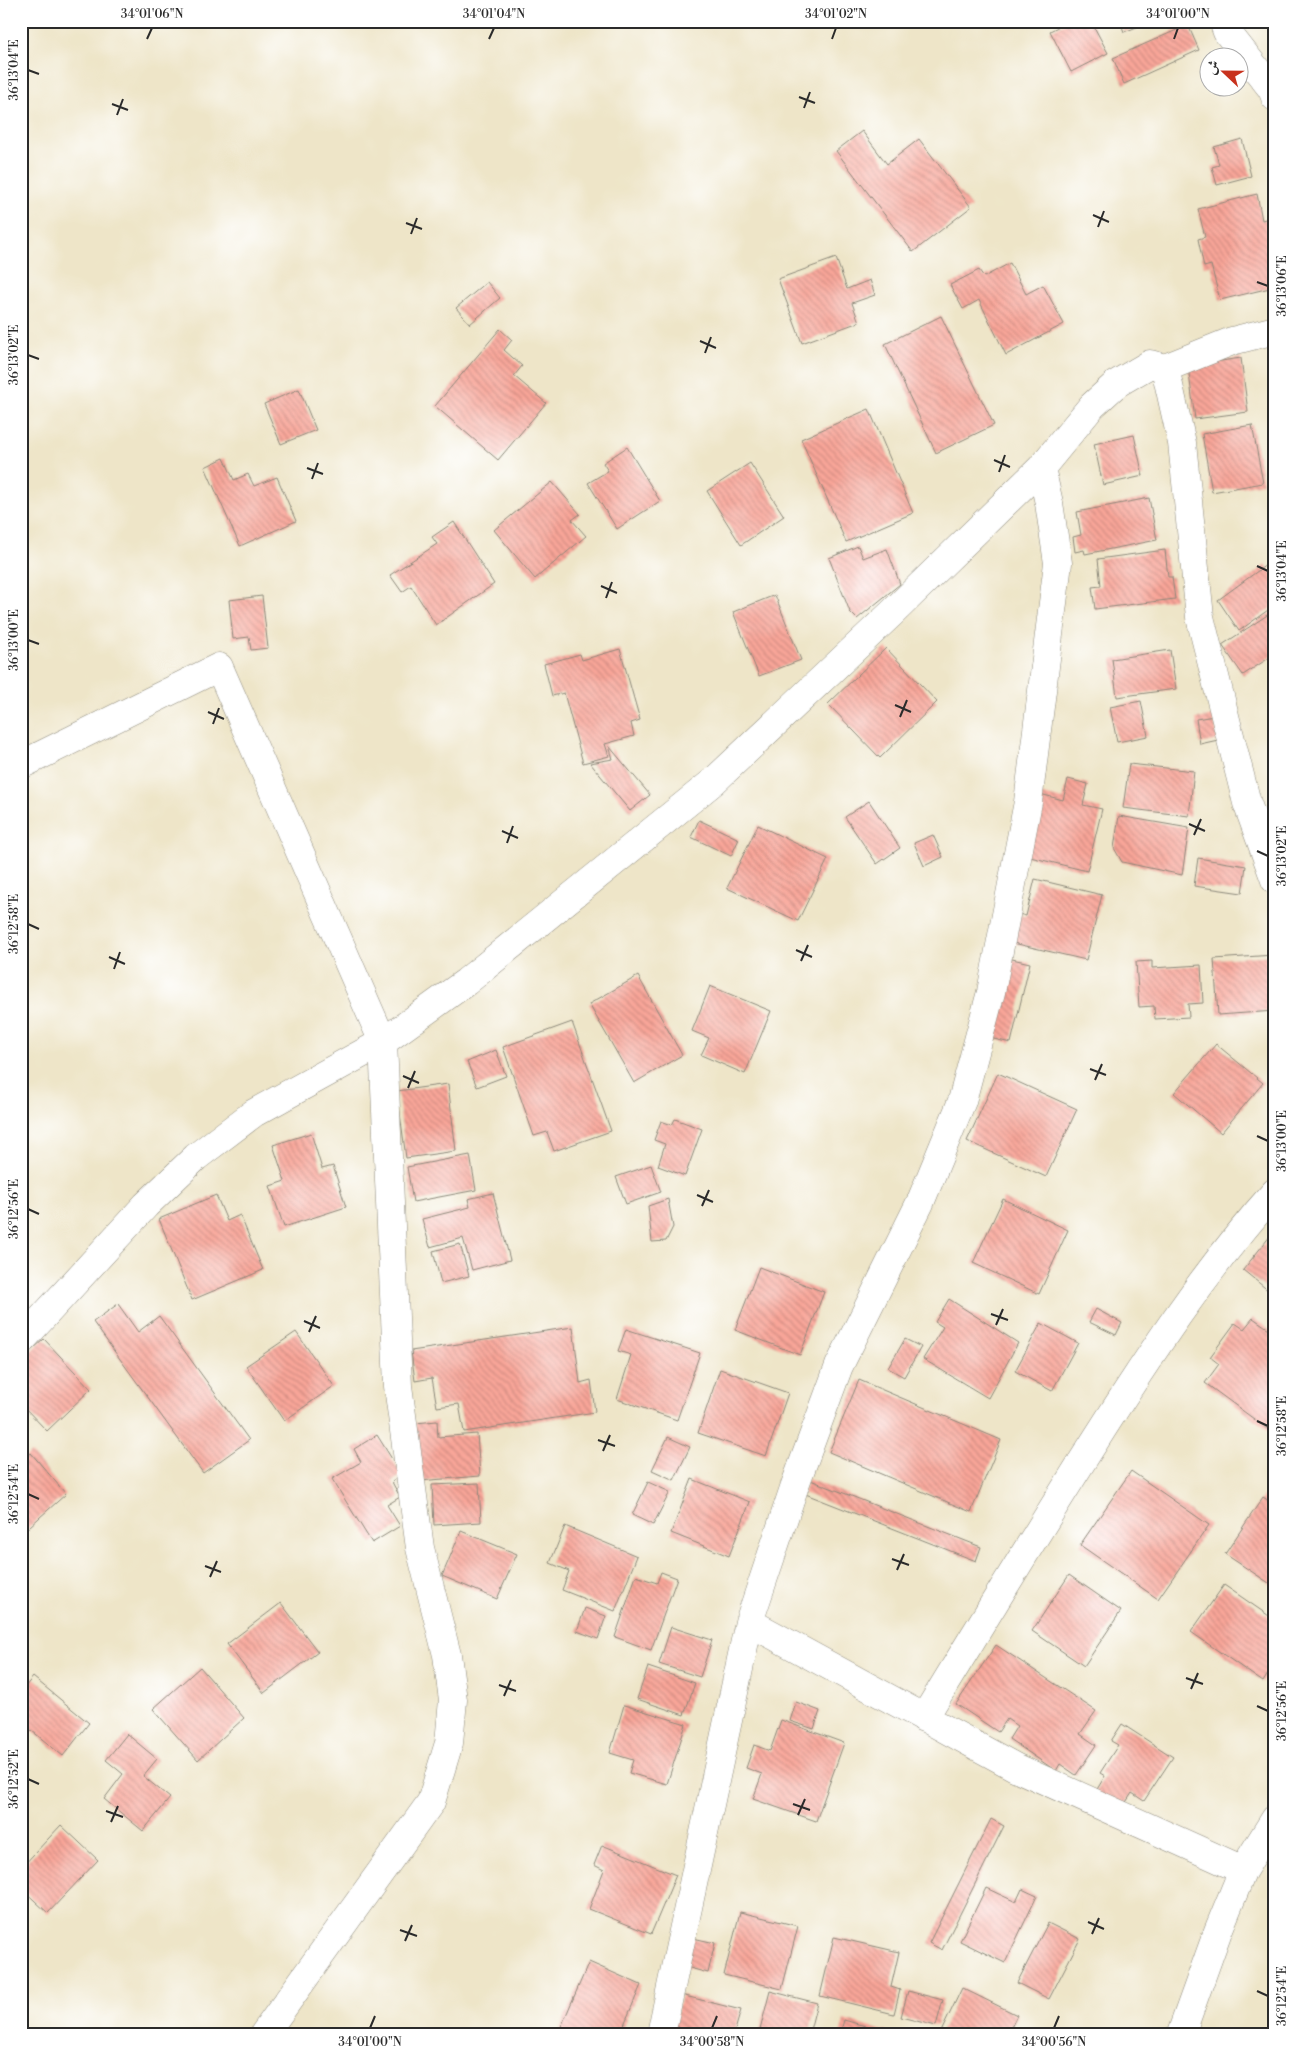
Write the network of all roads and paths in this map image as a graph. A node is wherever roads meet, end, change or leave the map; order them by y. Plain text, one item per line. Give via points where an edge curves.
1 (1223, 21) edge
2 (1274, 88) edge
3 (1275, 330) edge
4 (1164, 368) junction
5 (1041, 468) junction
6 (21, 765) edge
7 (1275, 880) edge
8 (383, 1042) junction
9 (1275, 1192) edge
10 (21, 1341) edge
11 (749, 1622) junction
12 (924, 1718) junction
13 (1275, 1819) edge
14 (1243, 1870) junction
15 (264, 2034) edge
16 (661, 2034) edge
17 (1181, 2034) edge

1 - 2 street via 1227,32
3 - 4 street via 1232,341
4 - 5 street via 1150,364 1116,384 1092,406
4 - 7 street via 1182,443 1200,617 1247,803
5 - 8 street via 714,781 466,982
5 - 11 street via 1058,563 1028,802 991,992 962,1101 920,1202 839,1366 794,1484
6 - 8 street via 219,666
8 - 10 street via 254,1113 196,1157
8 - 15 street via 398,1386 420,1548 453,1700 449,1743 431,1802
9 - 12 street via 1248,1223 1143,1366
11 - 12 street
11 - 16 street
12 - 14 street via 1015,1767
13 - 14 street
14 - 17 street

